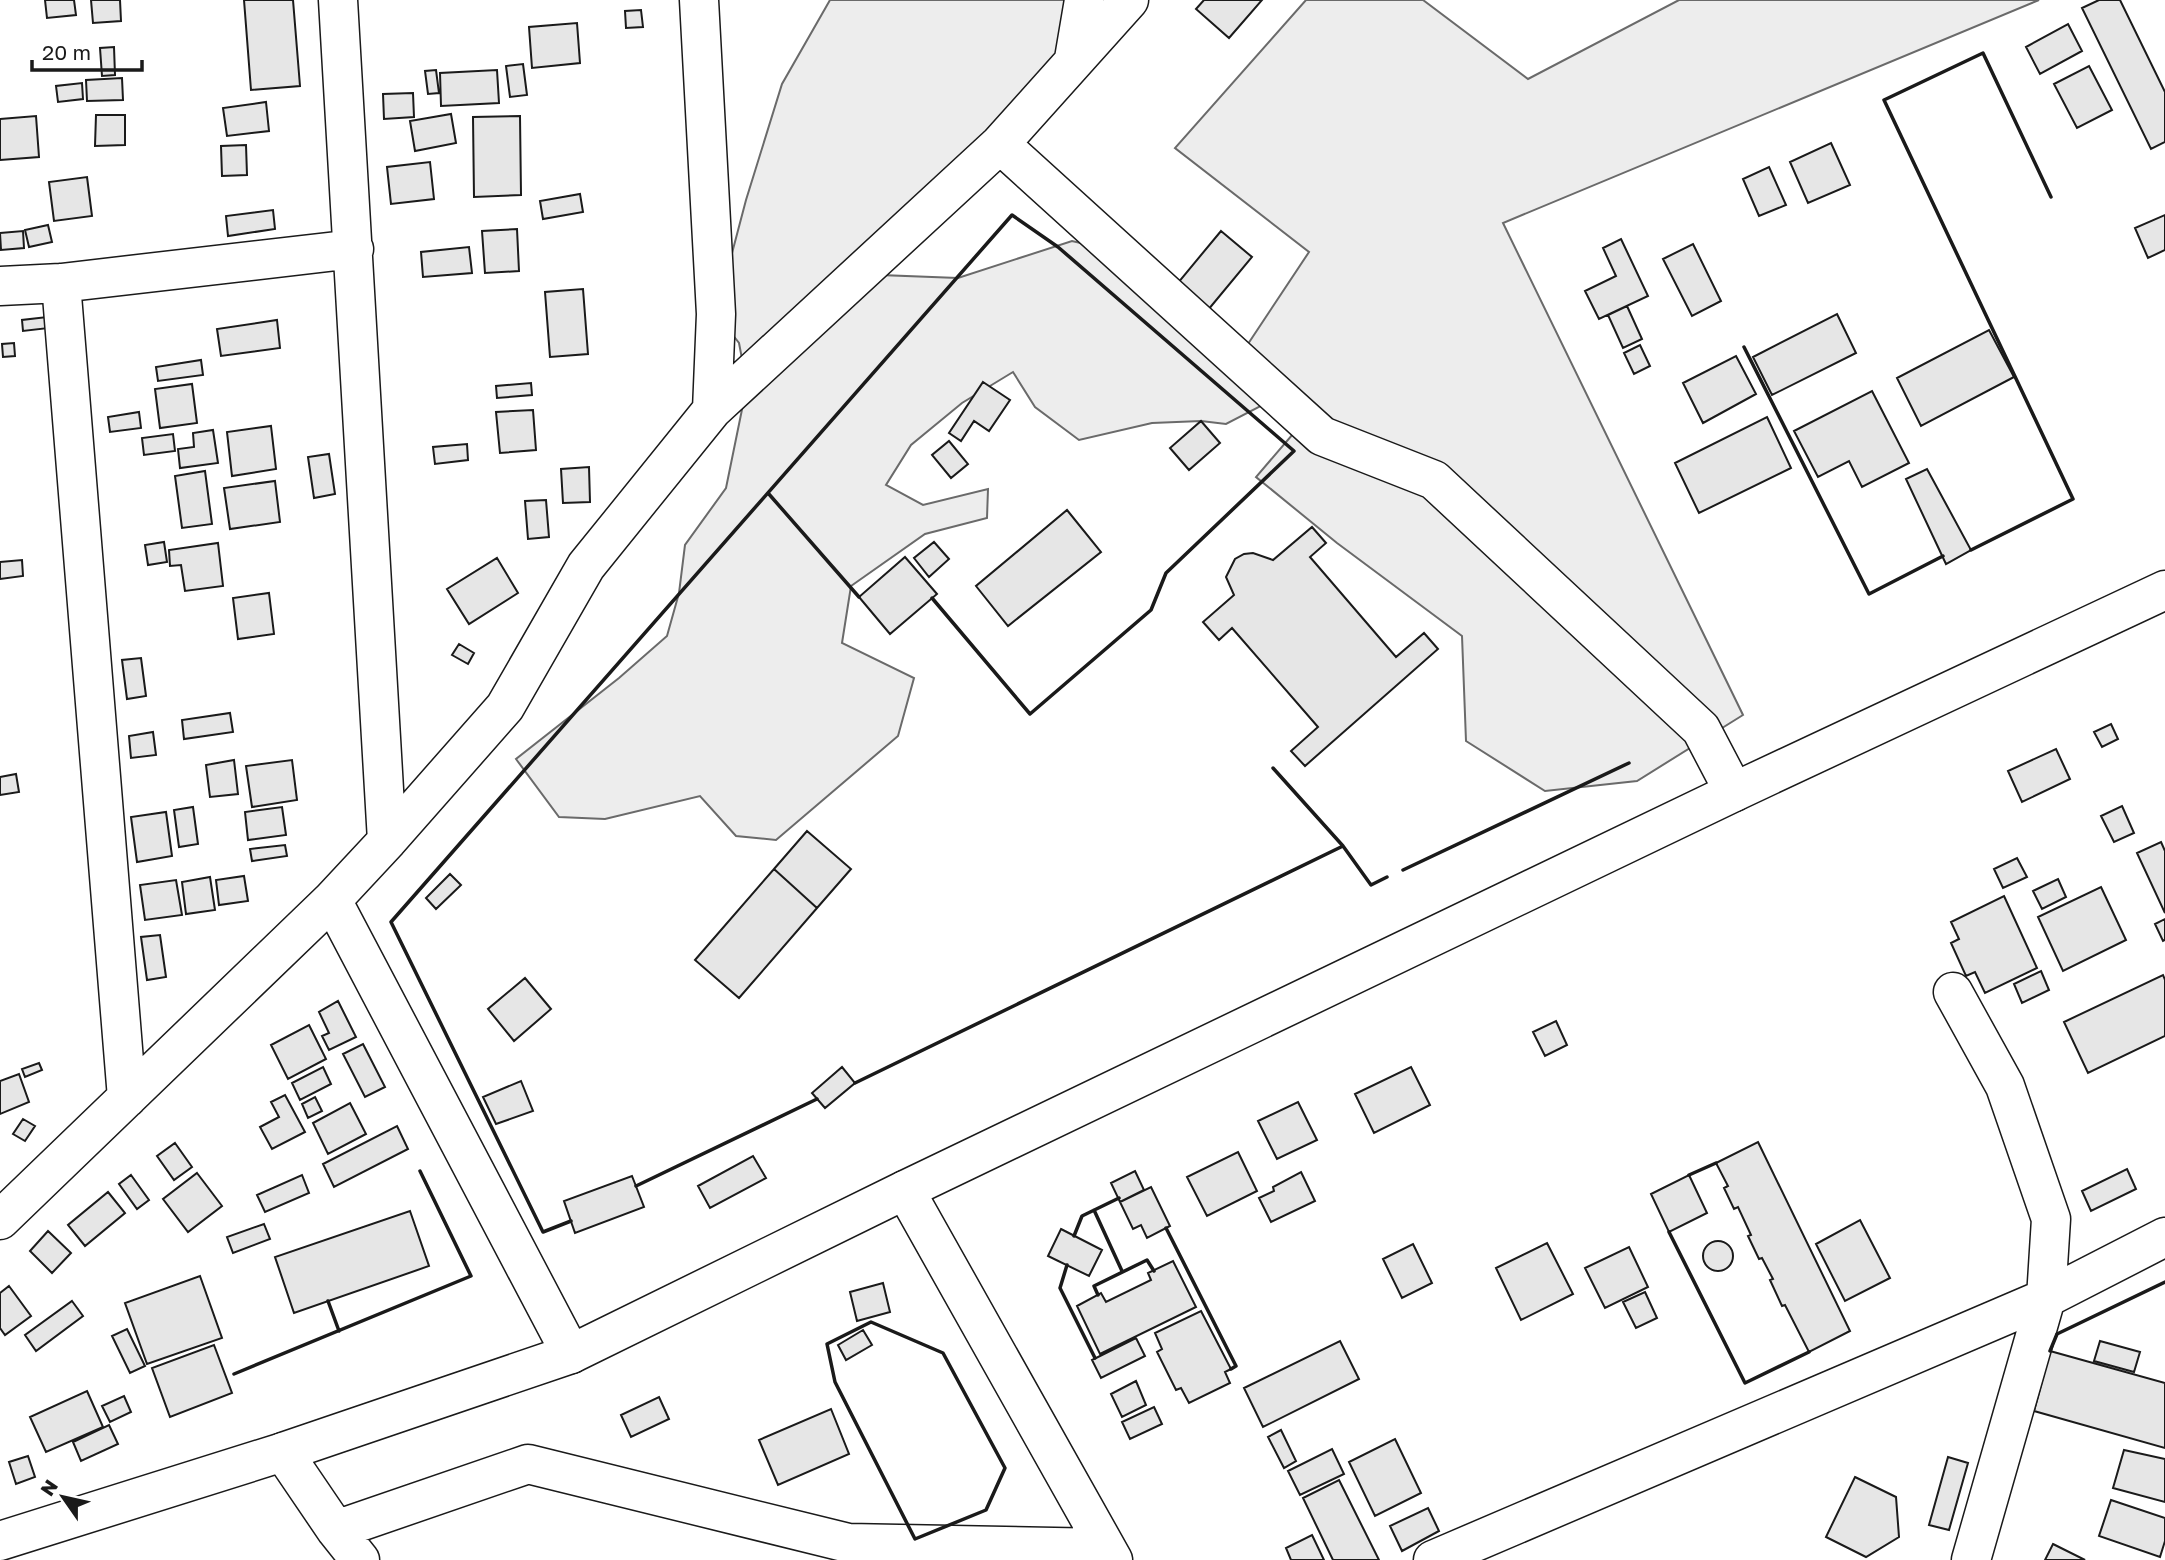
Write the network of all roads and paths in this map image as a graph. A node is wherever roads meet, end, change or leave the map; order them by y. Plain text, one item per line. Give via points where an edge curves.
1 (338, 0) edge
2 (699, 0) edge
3 (1084, 0) edge
4 (1129, 0) edge
5 (1074, 59) junction
6 (1000, 144) junction
7 (354, 249) junction
8 (61, 283) junction
9 (0, 286) edge
10 (712, 410) junction
11 (2165, 590) edge
12 (1734, 792) junction
13 (387, 841) junction
14 (332, 900) junction
15 (1953, 992) dead end
16 (127, 1098) junction
17 (905, 1190) junction
18 (0, 1220) edge
19 (2165, 1237) edge
20 (2046, 1298) junction
21 (571, 1354) junction
22 (283, 1452) junction
23 (336, 1530) junction
24 (0, 1541) edge
25 (1109, 1554) edge
26 (360, 1560) edge
27 (1433, 1560) edge
28 (1971, 1560) edge

1 - 7 street
2 - 10 street via 716,314
3 - 5 street
4 - 5 street
5 - 6 street
6 - 10 street
6 - 12 street via 1322,436 1434,480 1701,729
7 - 8 street
7 - 13 street
8 - 9 street
8 - 16 street
10 - 13 street via 586,566 505,707
11 - 12 street
12 - 17 street
13 - 14 street
14 - 16 street
14 - 21 street
15 - 20 street via 2005,1086 2051,1219
16 - 18 street
17 - 21 street
17 - 25 street
19 - 20 street
20 - 27 street
20 - 28 street
21 - 22 street
22 - 23 street
22 - 24 street
23 - 25 street via 528,1464 848,1543
23 - 26 street

